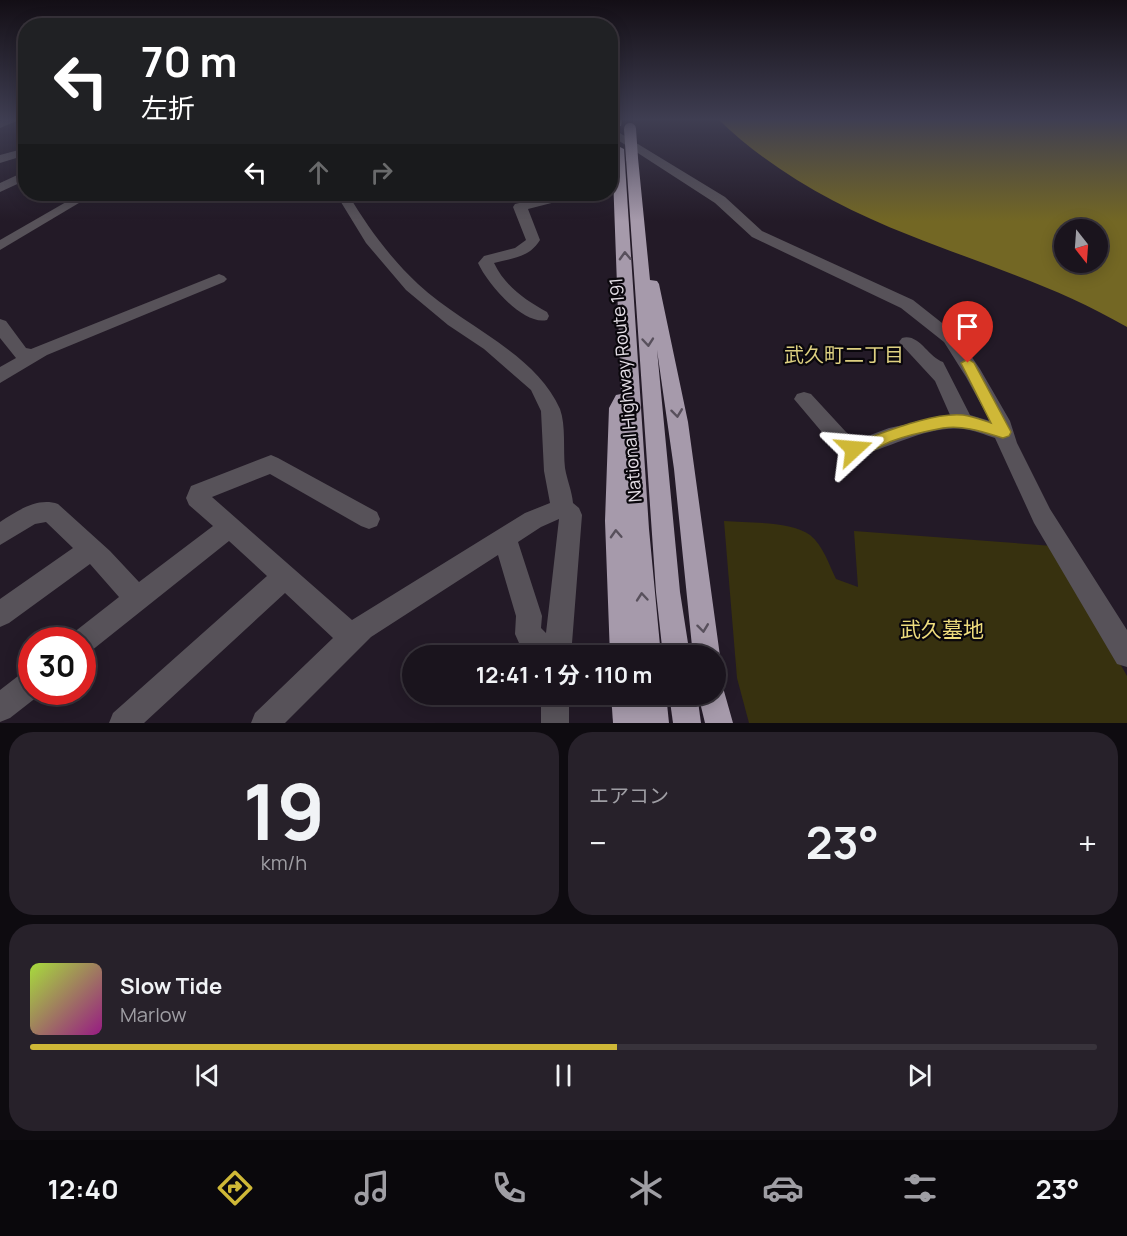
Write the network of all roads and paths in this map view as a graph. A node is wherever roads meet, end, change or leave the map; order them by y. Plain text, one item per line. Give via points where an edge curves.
1 (625, 153) joint
2 (17, 154) edge
3 (645, 154) edge
4 (0, 159) edge
5 (18, 175) edge
6 (0, 178) edge
7 (18, 184) edge
8 (0, 191) edge
9 (76, 201) edge
10 (346, 201) edge
11 (543, 201) edge
12 (638, 233) junction
13 (0, 246) edge
14 (219, 279) dead end
15 (541, 316) dead end
16 (0, 325) edge
17 (908, 342) dead end
18 (32, 355) junction
19 (0, 376) edge
20 (630, 386) junction
21 (804, 399) dead end
22 (963, 421) junction
23 (1003, 432) junction
24 (562, 508) junction
25 (369, 519) dead end
26 (228, 528) junction
27 (0, 535) edge
28 (505, 539) junction
29 (91, 549) junction
30 (285, 577) junction
31 (137, 599) junction
32 (0, 614) edge
33 (96, 631) edge
34 (352, 637) junction
35 (538, 645) edge
36 (558, 645) edge
37 (622, 645) edge
38 (647, 645) edge
39 (675, 645) edge
40 (706, 645) edge
41 (1127, 654) edge
42 (18, 694) edge
43 (555, 705) edge
44 (626, 705) edge
45 (653, 705) edge
46 (685, 705) edge
47 (715, 705) edge
48 (0, 708) edge
49 (123, 723) edge
50 (265, 723) edge
51 (555, 723) edge
52 (627, 723) edge
53 (655, 723) edge
54 (687, 723) edge
55 (719, 723) edge

1 - 12 highway, National Highway Route 191
20 -> 1 highway, National Highway Route 191
2 - 4 street
3 - 23 street via 720,200 758,234 894,297 927,319 950,338 975,374
5 - 6 street
7 - 8 street
9 - 13 street
10 - 24 street via 371,240 412,287 538,386 553,421 555,471
11 - 15 street via 520,207 532,244 486,263 516,301
12 -> 39 highway, National Highway Route 191
12 -> 40 highway via 664,333 674,392
14 - 18 street
16 - 18 street via 20,353
17 - 22 street via 940,372
18 - 19 street
37 -> 20 highway via 616,521 619,408
38 -> 20 highway, National Highway Route 191
21 - 22 street via 854,449 905,431
22 - 23 street
23 - 41 street via 1042,516
24 - 28 street via 533,520
24 - 36 street via 571,515
25 - 26 street via 271,464 199,493 197,498
26 - 30 street
26 - 31 street
27 - 29 street via 30,515 50,511
28 - 34 street
28 - 35 street via 529,616 528,634
29 - 31 street
29 - 32 street
30 - 34 street
30 - 49 street
31 - 33 street
34 - 50 street
42 - 48 street
43 - 51 street
44 - 52 highway
45 - 53 highway
46 - 54 highway
47 - 55 highway

